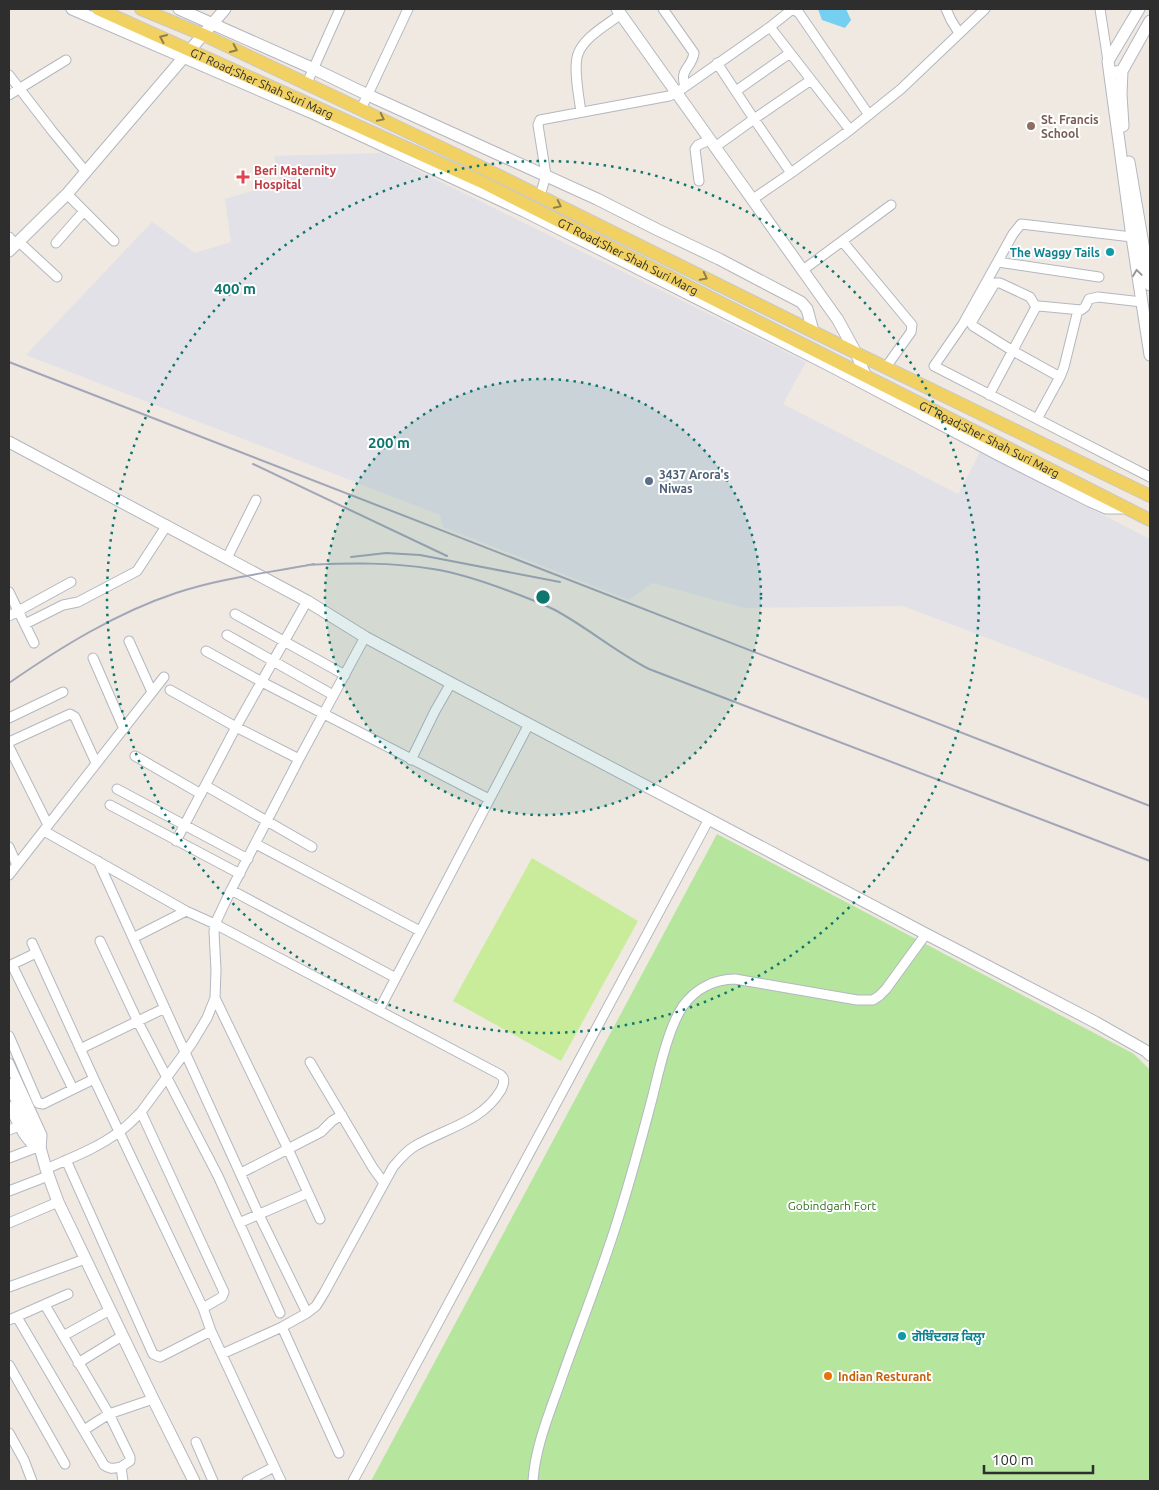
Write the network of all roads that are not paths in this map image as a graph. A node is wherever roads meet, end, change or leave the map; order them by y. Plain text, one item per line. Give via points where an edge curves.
1 (72, 9) edge
2 (98, 9) edge
3 (141, 9) edge
4 (179, 9) edge
5 (225, 9) edge
6 (340, 9) edge
7 (408, 9) edge
8 (663, 9) edge
9 (946, 9) edge
10 (985, 9) edge
11 (1100, 9) edge
12 (1139, 9) edge
13 (619, 12) edge
14 (1150, 21) edge
15 (213, 24) junction
16 (770, 27) junction
17 (959, 34) junction
18 (204, 35) junction
19 (1118, 44) junction
20 (790, 53) junction
21 (1131, 53) junction
22 (187, 54) junction
23 (66, 60) dead end
24 (718, 63) junction
25 (1108, 67) junction
26 (314, 69) junction
27 (1122, 71) junction
28 (9, 75) edge
29 (811, 80) junction
30 (307, 83) junction
31 (19, 88) junction
32 (681, 90) junction
33 (736, 91) junction
34 (9, 95) edge
35 (368, 95) junction
36 (361, 109) junction
37 (581, 112) junction
38 (869, 115) junction
39 (754, 119) junction
40 (850, 130) junction
41 (713, 143) junction
42 (86, 172) junction
43 (791, 173) junction
44 (546, 175) junction
45 (700, 181) dead end
46 (67, 194) junction
47 (540, 196) junction
48 (753, 199) junction
49 (891, 205) dead end
50 (84, 211) junction
51 (1132, 237) junction
52 (114, 241) dead end
53 (842, 242) junction
54 (12, 243) edge
55 (56, 243) dead end
56 (998, 262) junction
57 (803, 270) junction
58 (57, 277) dead end
59 (1099, 277) dead end
60 (1150, 285) edge
61 (1142, 302) junction
62 (1036, 307) junction
63 (1078, 310) junction
64 (813, 331) junction
65 (1013, 351) junction
66 (856, 353) junction
67 (1150, 355) edge
68 (886, 367) junction
69 (866, 377) junction
70 (1060, 377) junction
71 (989, 395) junction
72 (1036, 420) junction
73 (9, 442) edge
74 (1150, 477) edge
75 (1150, 496) edge
76 (256, 500) dead end
77 (1126, 508) junction
78 (1149, 517) edge
79 (167, 526) junction
80 (226, 558) junction
81 (71, 582) dead end
82 (9, 592) edge
83 (307, 601) junction
84 (18, 612) junction
85 (235, 614) dead end
86 (9, 616) edge
87 (25, 624) junction
88 (227, 635) dead end
89 (365, 637) junction
90 (129, 641) dead end
91 (284, 641) junction
92 (34, 642) dead end
93 (206, 651) dead end
94 (93, 658) dead end
95 (273, 661) junction
96 (345, 675) junction
97 (164, 677) dead end
98 (262, 682) junction
99 (451, 683) junction
100 (170, 690) dead end
101 (62, 692) dead end
102 (152, 692) junction
103 (333, 696) junction
104 (323, 714) junction
105 (9, 718) edge
106 (529, 724) junction
107 (236, 727) junction
108 (124, 729) junction
109 (9, 742) edge
110 (9, 747) edge
111 (135, 756) dead end
112 (300, 759) junction
113 (411, 760) junction
114 (96, 763) junction
115 (206, 786) junction
116 (117, 789) dead end
117 (201, 794) junction
118 (489, 799) junction
119 (110, 805) dead end
120 (709, 819) junction
121 (267, 822) junction
122 (184, 825) junction
123 (46, 828) junction
124 (176, 841) junction
125 (256, 844) junction
126 (312, 846) dead end
127 (9, 847) edge
128 (248, 859) junction
129 (98, 861) junction
130 (16, 865) junction
131 (240, 874) junction
132 (9, 875) edge
133 (231, 890) junction
134 (186, 911) junction
135 (215, 924) junction
136 (420, 931) junction
137 (926, 934) junction
138 (132, 938) junction
139 (100, 941) dead end
140 (32, 943) dead end
141 (36, 953) junction
142 (10, 965) edge
143 (396, 978) junction
144 (215, 998) junction
145 (165, 1008) junction
146 (379, 1010) junction
147 (138, 1022) junction
148 (9, 1036) edge
149 (80, 1049) junction
150 (185, 1053) junction
151 (1150, 1055) edge
152 (9, 1062) edge
153 (310, 1062) dead end
154 (167, 1076) junction
155 (94, 1079) junction
156 (9, 1084) edge
157 (73, 1090) junction
158 (13, 1104) edge
159 (141, 1112) junction
160 (342, 1115) junction
161 (19, 1126) junction
162 (9, 1130) edge
163 (120, 1132) junction
164 (288, 1149) junction
165 (38, 1150) junction
166 (9, 1158) edge
167 (66, 1160) junction
168 (47, 1172) junction
169 (241, 1173) junction
170 (384, 1183) junction
171 (9, 1191) edge
172 (308, 1193) junction
173 (58, 1202) junction
174 (259, 1215) junction
175 (320, 1219) dead end
176 (9, 1223) edge
177 (239, 1223) junction
178 (86, 1259) junction
179 (9, 1286) edge
180 (68, 1294) dead end
181 (45, 1305) junction
182 (202, 1308) junction
183 (110, 1310) junction
184 (280, 1312) dead end
185 (307, 1313) junction
186 (13, 1318) edge
187 (282, 1327) junction
188 (211, 1330) junction
189 (63, 1336) junction
190 (122, 1336) junction
191 (222, 1354) junction
192 (78, 1363) junction
193 (9, 1365) edge
194 (153, 1399) junction
195 (109, 1414) junction
196 (84, 1430) junction
197 (9, 1433) edge
198 (196, 1442) dead end
199 (339, 1453) dead end
200 (65, 1464) dead end
201 (121, 1467) junction
202 (274, 1468) junction
203 (32, 1481) edge
204 (123, 1481) edge
205 (194, 1481) edge
206 (213, 1481) edge
207 (247, 1481) edge
208 (282, 1481) edge
209 (353, 1481) edge
210 (533, 1481) edge

1 - 22 main road
22 -> 2 main road, GT Road;Sher Shah Suri Marg
3 - 18 main road, GT Road;Sher Shah Suri Marg
4 - 15 main road
5 - 15 main road
6 - 26 street
7 - 35 street
8 - 32 street via 694,53 683,75
9 - 17 street
10 - 17 street
11 - 25 street
12 - 19 main road
13 - 32 main road
13 - 37 street via 588,39 578,53 576,65
14 - 21 main road
15 - 18 main road
15 - 26 main road
16 - 20 street
16 - 24 street
16 - 38 street via 790,11 799,13
17 - 38 street
18 - 22 main road
18 -> 30 main road, GT Road;Sher Shah Suri Marg
19 - 21 main road
19 - 25 main road
20 - 29 street
20 - 33 street
21 - 27 main road
22 - 42 main road
22 - 69 main road, GT Road;Sher Shah Suri Marg via 482,182
22 - 77 main road via 524,211 1090,501 1106,508
23 - 31 street
24 - 32 street
24 - 33 street
25 - 27 main road
25 - 51 main road
26 - 30 street
26 - 35 main road
27 - 60 main road via 1124,133
28 - 31 street
29 - 39 street
29 - 40 street
30 - 36 main road, GT Road;Sher Shah Suri Marg
31 - 34 street
31 - 42 street
32 - 37 street via 669,96
32 - 41 main road
33 - 39 street
35 - 36 street
35 - 44 main road
36 -> 47 main road, GT Road;Sher Shah Suri Marg
37 - 44 street via 542,119 538,123
38 - 40 street
39 - 41 street
39 - 43 street
40 - 43 street
41 - 45 street via 698,145 695,149
41 - 48 main road
42 - 46 main road
43 - 48 street
44 - 47 street
44 - 64 main road via 720,259 800,302 807,309
46 - 50 street
46 - 54 main road
47 -> 64 main road, GT Road;Sher Shah Suri Marg
48 - 57 main road
49 - 53 street
50 - 52 street
50 - 55 street
51 - 56 street via 1024,224 1013,234
61 -> 51 main road
53 - 57 street
53 - 68 street via 912,325 911,332
54 - 58 street
56 - 59 street
56 - 71 street via 963,324 934,366
57 - 66 main road via 838,320
61 - 63 street via 1094,297
61 - 67 main road
62 - 63 street
62 - 65 street
62 - 65 street via 1030,297 998,283 972,322 973,326
63 - 70 street
64 - 66 main road, GT Road;Sher Shah Suri Marg
65 - 70 street
65 - 71 street
66 - 68 main road, GT Road;Sher Shah Suri Marg
66 - 69 main road
68 - 75 main road, GT Road;Sher Shah Suri Marg
69 - 77 main road, GT Road;Sher Shah Suri Marg
70 - 72 street
71 - 72 street
72 - 74 street
73 - 79 main road
76 - 80 street
77 - 78 main road, GT Road;Sher Shah Suri Marg
79 - 80 main road
79 - 87 street via 137,571 78,602 63,605
80 - 83 main road
81 - 84 street
82 - 84 street
83 - 89 main road
83 - 91 street
84 - 86 street
84 - 87 street
85 - 91 street
87 - 92 street
88 - 95 street
89 - 96 street
89 - 99 main road
90 - 102 street
91 - 95 street
91 - 96 street
93 - 98 street
94 - 108 street
95 - 98 street
95 - 103 street
96 - 103 street
97 - 102 street
98 - 104 street
98 - 107 street
99 - 106 main road
99 - 113 street
100 - 107 street
101 - 105 street
102 - 108 street
103 - 104 street
104 - 112 street
104 - 113 street
106 - 118 street
106 - 120 main road
107 - 112 street
107 - 115 street
108 - 114 street
109 - 114 street via 70,714 75,717
110 - 123 street
111 - 117 street
112 - 121 street
113 - 118 street
114 - 123 street
115 - 117 street
115 - 121 street
116 - 122 street
117 - 122 street
118 - 136 street
119 - 124 street
120 - 137 main road
120 - 209 street
121 - 125 street
121 - 126 street
122 - 124 street
122 - 128 street
123 - 129 street
123 - 130 street
124 - 131 street
125 - 128 street
125 - 136 street
127 - 130 street
128 - 131 street
129 - 134 street
129 - 138 street
130 - 132 street
131 - 133 street
133 - 135 street
133 - 143 street
134 - 135 street
134 - 138 street
135 - 144 street
135 - 146 street
136 - 143 street
137 - 151 main road via 1095,1022
137 - 210 street via 886,989 873,1000 857,1000 735,978 706,986 683,1006 660,1069 618,1221 537,1453
138 - 145 street
139 - 147 street
140 - 141 street
141 - 142 street
141 - 149 street
142 - 157 street
143 - 146 street
144 - 150 street via 200,1031
144 - 164 street
145 - 147 street
145 - 150 street
146 - 170 street via 499,1074 504,1082 484,1110 404,1154
147 - 149 street
147 - 154 street
148 - 157 street via 38,1103 43,1104
149 - 155 street
150 - 154 street
150 - 169 street
152 - 165 street via 42,1135
153 - 160 street
154 - 159 street
154 - 177 street
155 - 157 street
155 - 163 street
156 - 158 main road
158 - 161 street
158 - 165 main road
159 - 163 street
159 - 182 street via 224,1292 222,1297
160 - 164 street via 322,1132
160 - 170 street
161 - 162 street
161 - 165 street
163 - 167 street
163 - 182 street
164 - 169 street
164 - 172 street
165 - 166 street
165 - 168 main road
167 - 168 street
167 - 188 street via 153,1354 160,1357
168 - 171 street
168 - 173 main road
169 - 174 street
170 - 185 street via 324,1293
172 - 174 street
172 - 175 street
173 - 176 street
173 - 178 main road
174 - 177 street
174 - 185 street
177 - 184 street
178 - 179 street
178 - 183 main road
180 - 181 street
181 - 186 street
181 - 189 street
182 - 188 street
183 - 189 street
183 - 190 main road
185 - 187 street
186 - 196 street
187 - 191 street
187 - 199 street
188 - 191 street
189 - 192 street
190 - 192 street
190 - 194 main road
191 - 202 street
192 - 195 street
193 - 200 street
194 - 195 street
194 - 205 main road
195 - 196 street
195 - 201 street via 130,1457 130,1461
196 - 201 street via 104,1465 112,1469
197 - 203 street
198 - 206 street
201 - 204 street
202 - 207 street
202 - 208 street

